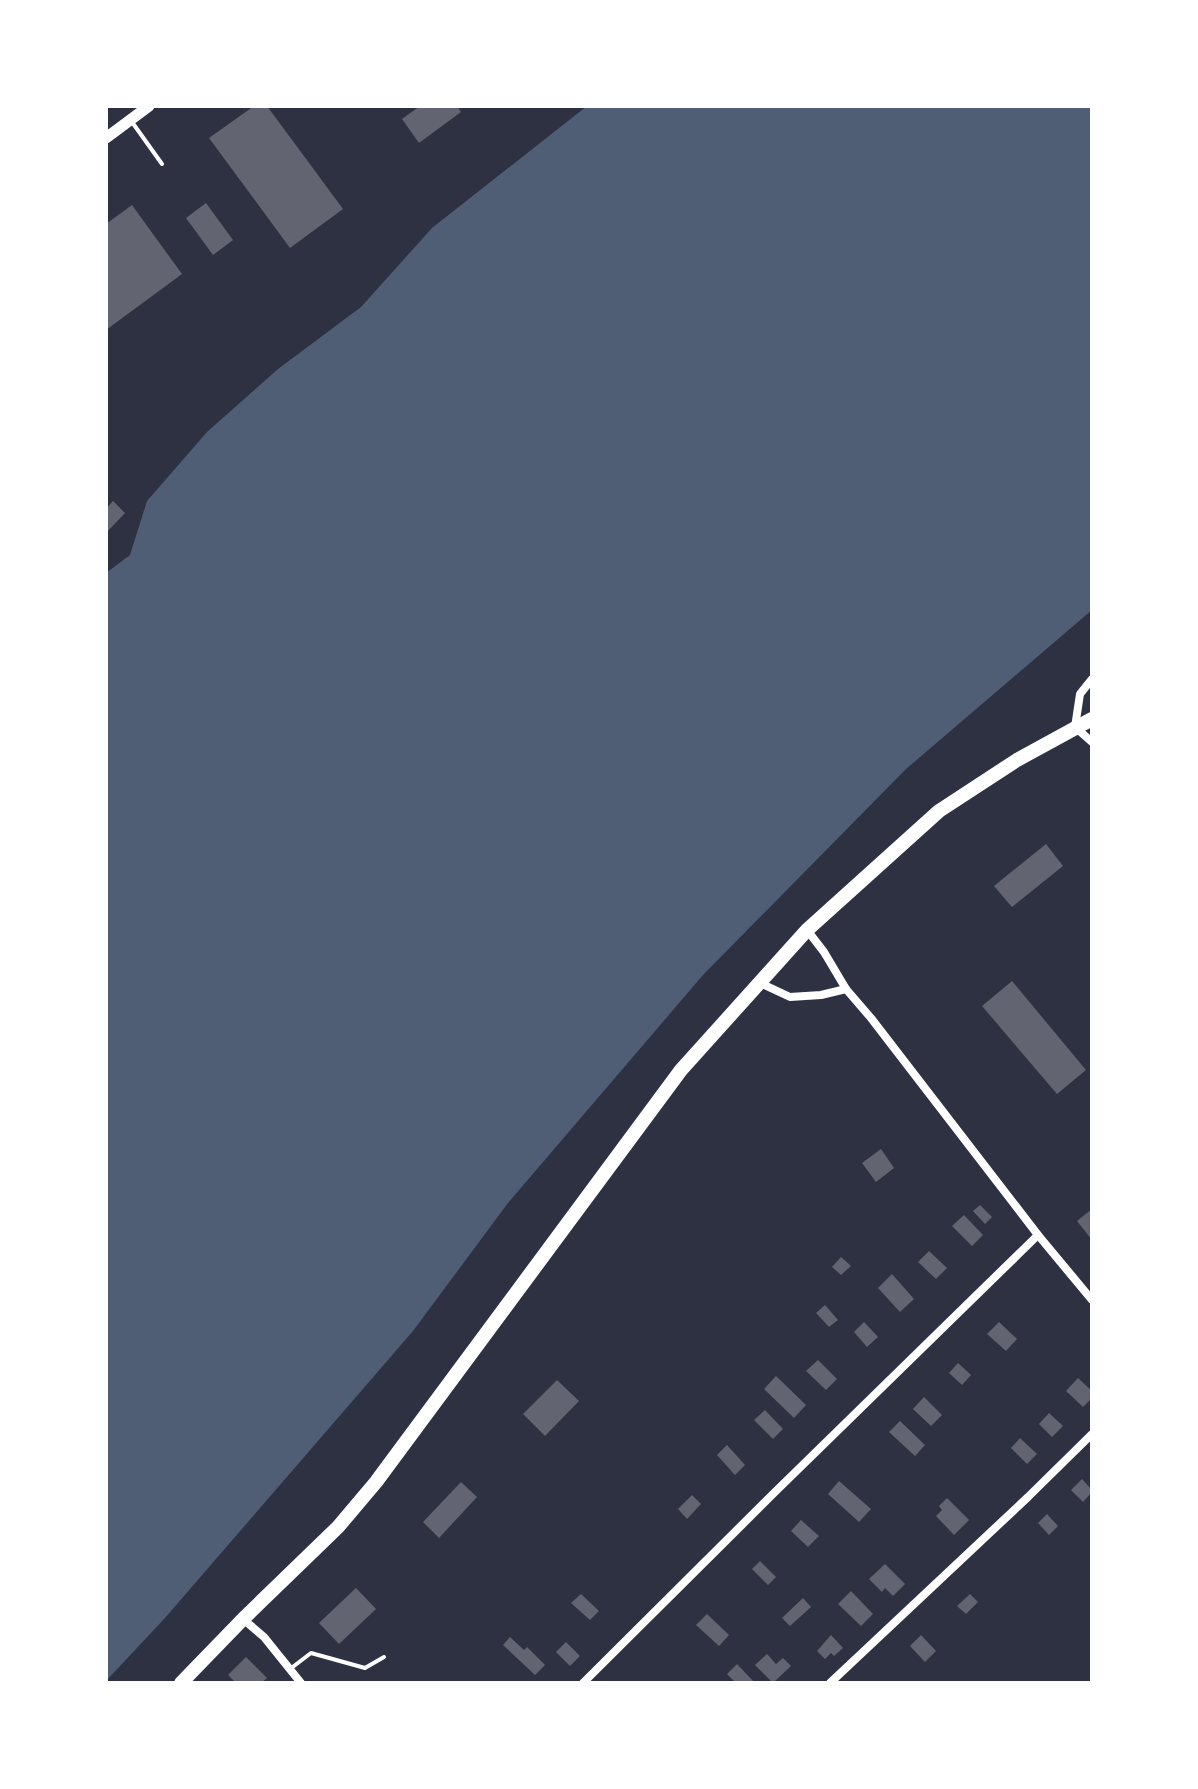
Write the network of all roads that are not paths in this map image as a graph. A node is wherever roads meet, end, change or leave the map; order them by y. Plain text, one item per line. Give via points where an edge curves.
1 (149, 106) edge
2 (132, 114) edge
3 (106, 138) edge
4 (162, 164) dead end
5 (1092, 679) edge
6 (1092, 719) edge
7 (1075, 727) junction
8 (1092, 742) edge
9 (807, 930) junction
10 (760, 983) junction
11 (846, 989) junction
12 (1038, 1235) junction
13 (1092, 1300) edge
14 (1092, 1434) edge
15 (243, 1619) junction
16 (384, 1657) dead end
17 (290, 1669) junction
18 (181, 1683) edge
19 (301, 1683) edge
20 (583, 1683) edge
21 (830, 1683) edge

1 - 2 street
2 - 3 street
2 - 4 lane
5 - 7 street via 1080,694
6 - 7 main road
7 - 8 street
7 - 9 main road via 939,811
9 - 10 main road
9 - 11 street
10 - 11 street via 790,997
10 - 15 main road via 681,1070 376,1482 338,1527
11 - 12 street
12 - 13 street
12 - 20 street
14 - 21 street
15 - 17 street
15 - 18 main road
16 - 17 lane via 365,1668 311,1653
17 - 19 street

